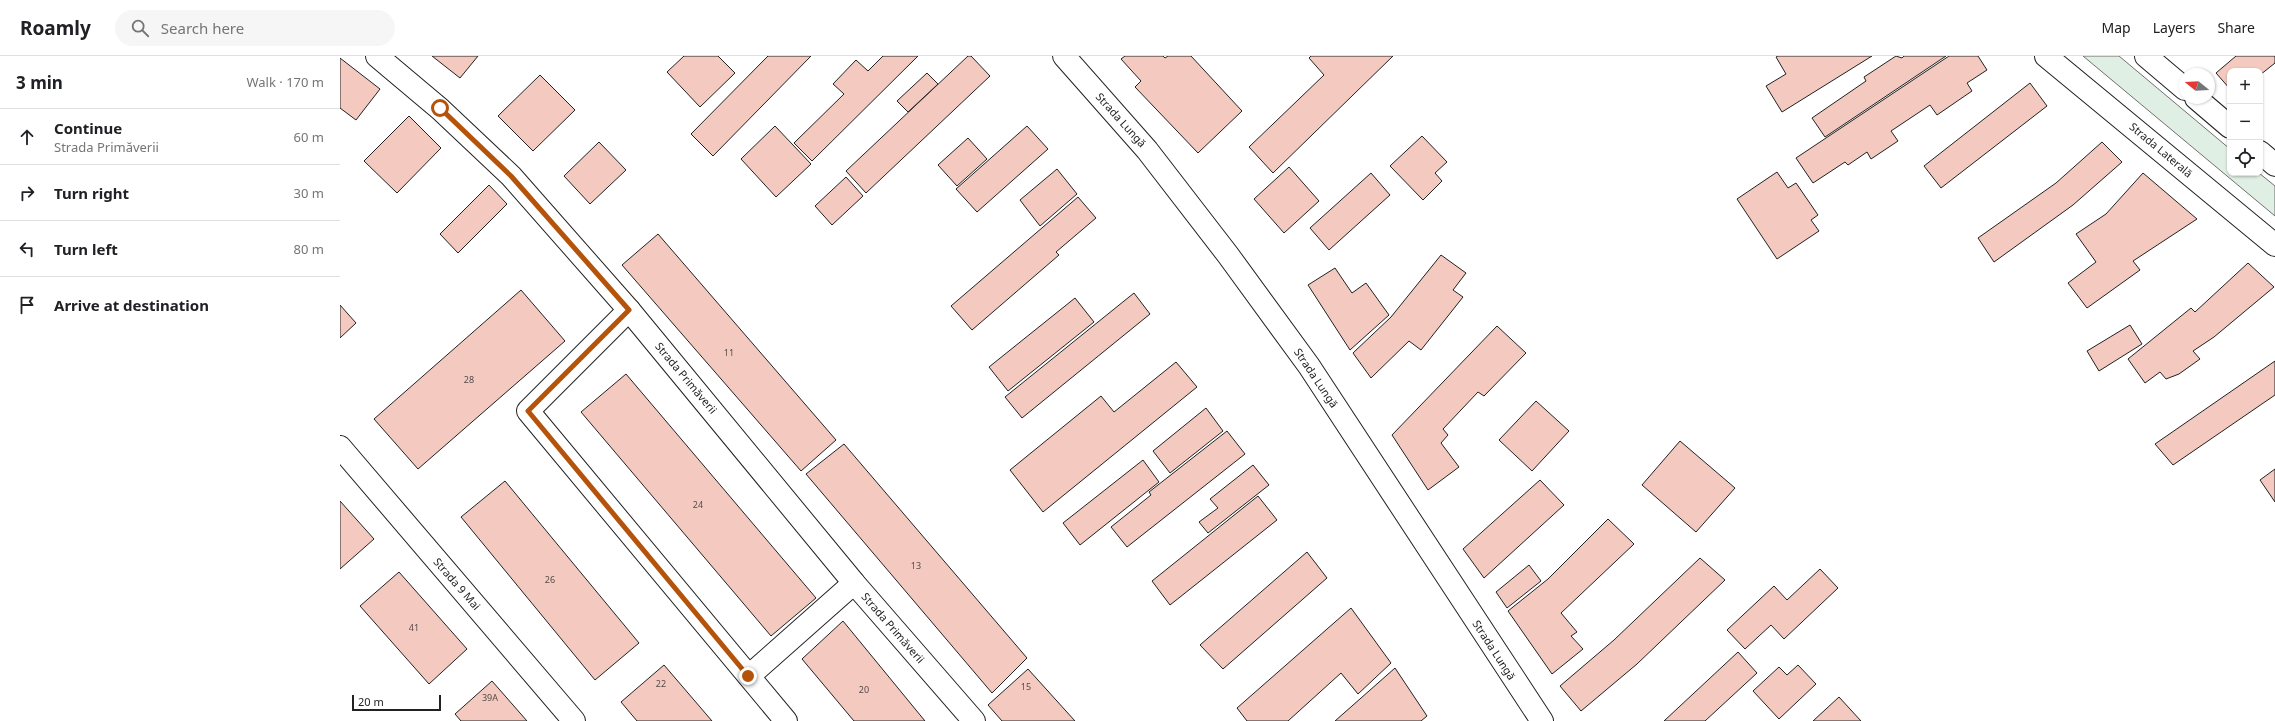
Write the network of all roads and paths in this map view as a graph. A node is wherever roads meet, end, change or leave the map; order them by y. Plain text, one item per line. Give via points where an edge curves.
1 (377, 56) edge
2 (1064, 56) edge
3 (2046, 56) edge
4 (2146, 56) edge
5 (2179, 84) edge
6 (2203, 104) edge
7 (2227, 124) edge
8 (2263, 155) edge
9 (2275, 165) edge
10 (2275, 245) edge
11 (629, 310) junction
12 (340, 447) edge
13 (854, 582) junction
14 (748, 676) junction
15 (574, 721) edge
16 (786, 721) edge
17 (974, 721) edge
18 (1542, 721) edge

1 - 11 main road, Strada Primăverii via 440,108 511,176
2 - 18 main road, Strada Lungă via 1147,150 1309,366
3 - 10 main road, Strada Laterală
4 - 5 main road
6 - 7 main road
8 - 9 main road
11 - 13 main road, Strada Primăverii
11 - 14 main road via 528,411
12 - 15 main road, Strada 9 Mai
13 - 14 main road
13 - 17 main road, Strada Primăverii
14 - 16 main road

